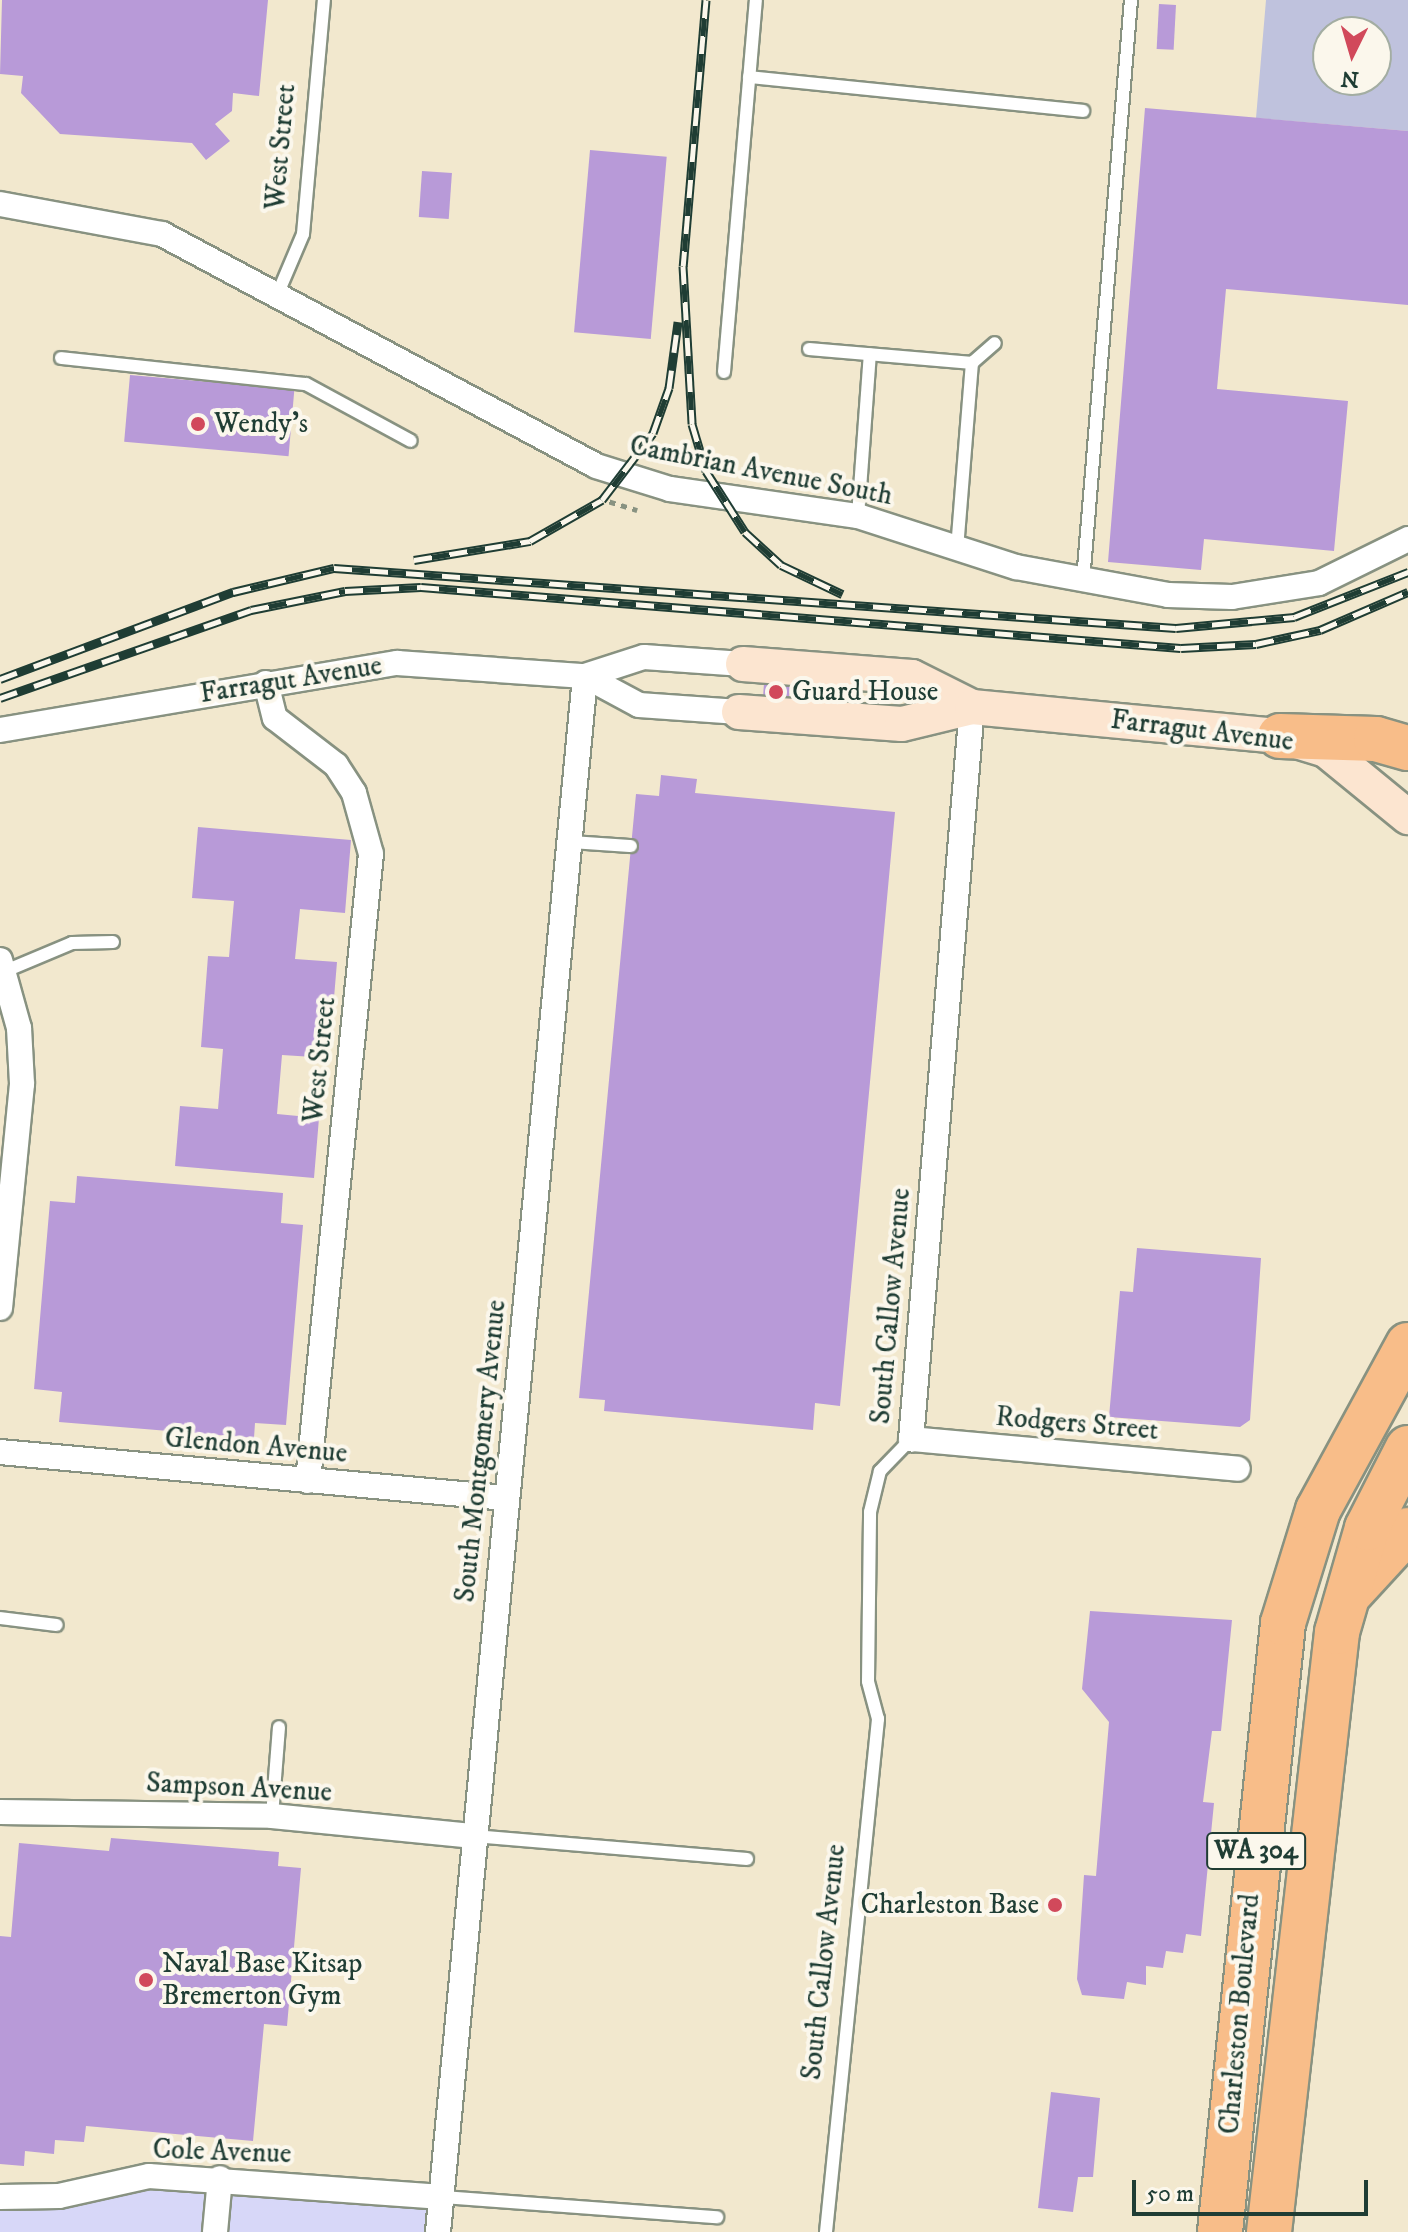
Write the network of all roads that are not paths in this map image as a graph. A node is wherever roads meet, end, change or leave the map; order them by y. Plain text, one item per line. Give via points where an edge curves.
1 (324, 0) edge
2 (756, 0) edge
3 (1131, 0) edge
4 (749, 77) junction
5 (1083, 111) dead end
6 (0, 204) edge
7 (278, 293) junction
8 (995, 343) dead end
9 (809, 349) dead end
10 (870, 354) junction
11 (61, 358) dead end
12 (972, 363) junction
13 (724, 372) dead end
14 (411, 441) dead end
15 (858, 516) junction
16 (1408, 539) edge
17 (957, 549) junction
18 (1083, 581) junction
19 (743, 664) joint
20 (585, 676) junction
21 (266, 683) junction
22 (972, 707) junction
23 (739, 712) joint
24 (0, 730) edge
25 (1280, 736) junction
26 (1408, 748) edge
27 (1408, 817) edge
28 (570, 842) junction
29 (631, 846) dead end
30 (113, 942) dead end
31 (2, 966) edge
32 (0, 1308) edge
33 (1408, 1345) edge
34 (911, 1439) junction
35 (1408, 1448) edge
36 (0, 1452) edge
37 (1238, 1469) dead end
38 (308, 1481) junction
39 (506, 1498) junction
40 (1408, 1530) edge
41 (1346, 1599) junction
42 (0, 1618) edge
43 (57, 1625) dead end
44 (279, 1727) dead end
45 (0, 1812) edge
46 (272, 1816) junction
47 (474, 1836) junction
48 (747, 1859) dead end
49 (220, 2178) junction
50 (0, 2197) edge
51 (442, 2197) junction
52 (717, 2217) dead end
53 (215, 2232) edge
54 (438, 2232) edge
55 (826, 2232) edge
56 (1220, 2232) edge
57 (1269, 2232) edge

1 - 7 lane, West Street via 303,234
2 - 4 lane
3 - 18 lane
4 - 5 lane
4 - 13 lane
6 - 7 street, Cambrian Avenue South via 162,234
7 - 15 street, Cambrian Avenue South via 624,476
8 - 12 lane
9 - 10 lane
10 - 12 lane
10 - 15 lane
11 - 14 lane via 306,384
12 - 17 lane
15 - 17 street, Cambrian Avenue South
16 - 18 street, Cambrian Avenue South via 1364,565 1273,594 1168,595
17 - 18 street, Cambrian Avenue South
19 - 20 street, Farragut Avenue via 644,657
19 - 22 street, Farragut Avenue via 912,677
20 - 21 street, Farragut Avenue via 397,663
20 - 23 street, Farragut Avenue via 639,705
20 - 28 street, South Montgomery Avenue
21 - 24 street, Farragut Avenue
21 - 38 street, West Street via 275,718 336,765 354,793 371,854
22 - 23 street, Farragut Avenue via 902,724
22 - 25 street, Farragut Avenue
22 - 34 street, South Callow Avenue
25 - 26 highway via 1376,739
25 - 27 street, Farragut Avenue via 1326,750
28 - 29 lane
28 - 39 street, South Montgomery Avenue
30 - 31 lane via 72,943
31 - 32 street via 19,1028 22,1084
33 - 56 highway, Charleston Boulevard / WA 304 via 1318,1510 1283,1623
34 - 37 street, Rodgers Street
34 - 55 lane, South Callow Avenue via 880,1471 870,1512 868,1681 878,1719
35 - 41 highway, Charleston Boulevard / WA 304 via 1367,1528
36 - 38 street, Glendon Avenue
38 - 39 street, Glendon Avenue
39 - 47 street, South Montgomery Avenue
40 - 41 highway
41 - 57 highway, Charleston Boulevard / WA 304 via 1320,1745
42 - 43 lane
44 - 46 lane
45 - 46 street, Sampson Avenue
46 - 47 street, Sampson Avenue
47 - 48 lane
47 - 51 street, South Montgomery Avenue
49 - 50 street, Cole Avenue via 149,2176 59,2196
49 - 51 street, Cole Avenue
49 - 53 street
51 - 52 lane
51 - 54 street, South Montgomery Avenue

